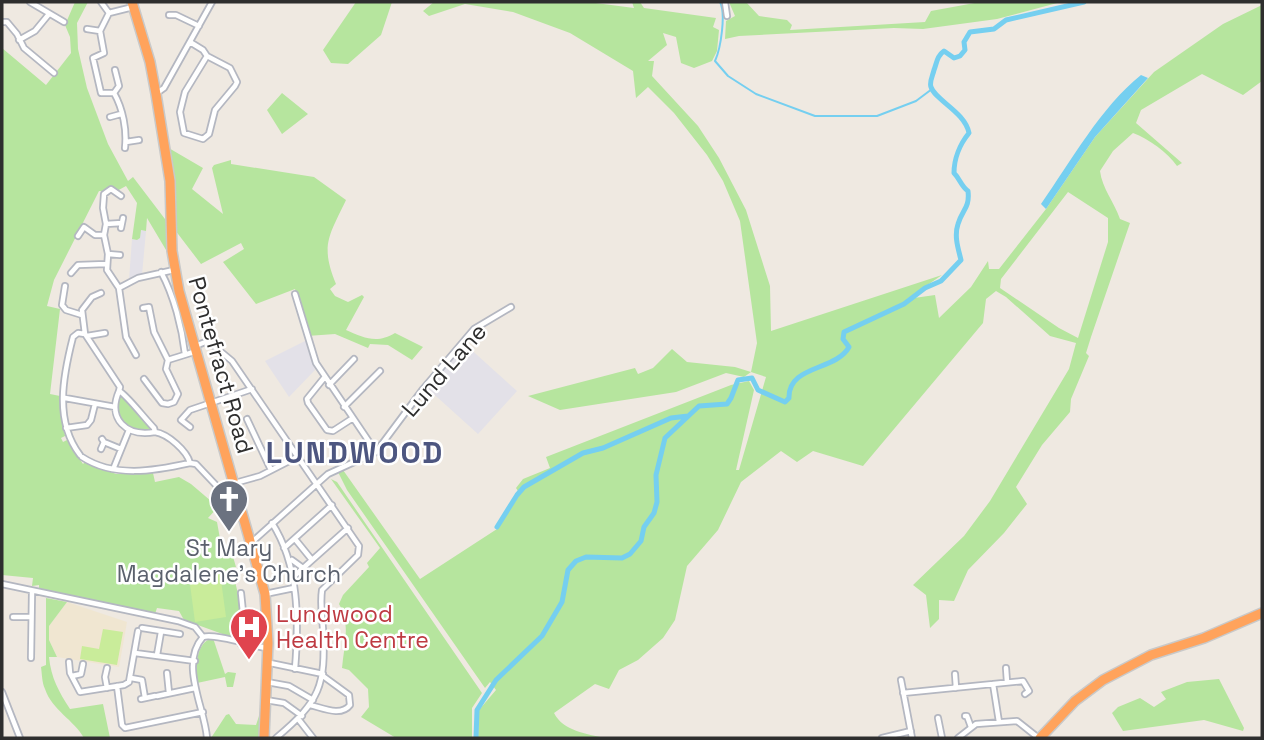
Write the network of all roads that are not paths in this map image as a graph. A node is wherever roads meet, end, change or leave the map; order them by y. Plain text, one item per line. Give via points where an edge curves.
1 (33, 2) edge
2 (100, 2) edge
3 (212, 2) edge
4 (725, 2) edge
5 (133, 4) edge
6 (109, 13) junction
7 (49, 14) junction
8 (169, 15) dead end
9 (727, 16) dead end
10 (2, 22) edge
11 (64, 22) dead end
12 (199, 26) junction
13 (87, 29) dead end
14 (100, 31) junction
15 (19, 40) junction
16 (190, 42) junction
17 (207, 56) junction
18 (52, 69) dead end
19 (115, 70) dead end
20 (114, 93) junction
21 (156, 94) junction
22 (121, 114) junction
23 (110, 117) dead end
24 (139, 140) dead end
25 (121, 196) dead end
26 (122, 223) dead end
27 (106, 224) junction
28 (104, 235) junction
29 (78, 236) dead end
30 (108, 254) junction
31 (120, 255) dead end
32 (106, 264) junction
33 (175, 270) junction
34 (161, 272) junction
35 (71, 273) dead end
36 (65, 286) dead end
37 (119, 288) junction
38 (101, 293) dead end
39 (295, 294) dead end
40 (510, 307) dead end
41 (143, 308) dead end
42 (82, 316) junction
43 (105, 333) dead end
44 (86, 335) junction
45 (196, 348) junction
46 (136, 355) dead end
47 (185, 355) junction
48 (354, 359) dead end
49 (167, 360) junction
50 (380, 371) dead end
51 (324, 378) junction
52 (144, 379) dead end
53 (329, 385) junction
54 (253, 389) junction
55 (119, 391) junction
56 (65, 398) junction
57 (212, 403) junction
58 (95, 404) junction
59 (115, 407) junction
60 (344, 407) junction
61 (353, 418) junction
62 (247, 419) dead end
63 (190, 427) dead end
64 (66, 428) junction
65 (129, 430) junction
66 (155, 432) junction
67 (101, 449) dead end
68 (121, 449) junction
69 (376, 452) junction
70 (299, 456) junction
71 (190, 463) junction
72 (114, 467) junction
73 (271, 470) junction
74 (234, 483) junction
75 (317, 483) junction
76 (239, 499) junction
77 (332, 505) junction
78 (272, 523) junction
79 (348, 528) junction
80 (295, 539) junction
81 (251, 542) junction
82 (284, 548) junction
83 (292, 560) dead end
84 (312, 560) junction
85 (303, 568) junction
86 (292, 578) junction
87 (2, 584) edge
88 (294, 588) junction
89 (32, 592) junction
90 (241, 593) dead end
91 (265, 594) junction
92 (1262, 612) edge
93 (13, 617) dead end
94 (31, 617) junction
95 (161, 632) junction
96 (180, 634) dead end
97 (1214, 634) junction
98 (204, 637) junction
99 (241, 644) junction
100 (268, 648) junction
101 (135, 653) junction
102 (157, 655) junction
103 (1138, 655) junction
104 (1151, 655) junction
105 (31, 658) dead end
106 (195, 661) junction
107 (69, 662) dead end
108 (270, 663) dead end
109 (83, 664) dead end
110 (295, 668) junction
111 (1006, 668) dead end
112 (108, 672) dead end
113 (167, 673) dead end
114 (955, 674) dead end
115 (323, 675) junction
116 (72, 677) junction
117 (131, 678) junction
118 (901, 680) dead end
119 (266, 682) junction
120 (1007, 682) junction
121 (993, 684) junction
122 (117, 687) junction
123 (107, 688) junction
124 (195, 688) junction
125 (956, 688) junction
126 (1087, 688) junction
127 (2, 692) edge
128 (169, 693) junction
129 (904, 693) junction
130 (1025, 694) dead end
131 (265, 700) junction
132 (311, 702) junction
133 (203, 712) junction
134 (965, 716) dead end
135 (300, 718) junction
136 (938, 718) dead end
137 (999, 722) junction
138 (971, 727) junction
139 (911, 731) junction
140 (20, 738) edge
141 (207, 738) edge
142 (264, 738) edge
143 (276, 738) edge
144 (313, 738) edge
145 (882, 738) edge
146 (912, 738) edge
147 (942, 738) edge
148 (958, 738) edge
149 (1037, 738) edge

1 - 7 street
2 - 6 street
3 - 12 street
4 - 9 street
5 - 6 street
5 - 21 highway, Pontefract Road
6 - 14 street
7 - 11 street
7 - 15 street via 35,31
8 - 12 street
10 - 15 street via 7,22
12 - 16 street
13 - 14 street
14 - 20 street via 104,53 93,58 94,70 101,93
15 - 18 street
16 - 17 street
16 - 21 street
17 - 17 street via 185,92 180,113 184,133 203,139 209,134 215,110 237,82 230,68
19 - 20 street via 119,86
20 - 22 street
21 - 33 highway, Pontefract Road via 170,181
22 - 23 street
22 - 24 street via 125,145
25 - 27 street via 107,187
26 - 27 street
27 - 28 street
28 - 29 street via 84,227
28 - 30 street
30 - 31 street
30 - 32 street
32 - 35 street via 75,264
32 - 37 street
33 - 34 street
33 - 45 highway, Pontefract Road
34 - 37 street
34 - 47 street, Pontefract Road via 170,288
36 - 42 street via 62,305
37 - 46 street via 126,337
38 - 42 street via 86,304
39 - 51 street
40 - 69 street, Lund Lane via 474,329
41 - 49 street via 149,307
42 - 44 street
43 - 44 street
44 - 55 street
44 - 56 street via 73,337
45 - 47 street
45 - 54 street via 208,341 223,351
45 - 57 highway, Pontefract Road
47 - 49 street
48 - 53 street
49 - 52 street via 166,369 178,394 174,401 162,403
50 - 60 street
51 - 53 street
51 - 61 street via 307,400 327,430
53 - 60 street
54 - 57 street
54 - 70 street
55 - 59 street
55 - 66 street
56 - 58 street
56 - 64 street
57 - 63 street via 179,418
57 - 74 highway, Pontefract Road
58 - 59 street
58 - 64 street via 88,425
59 - 65 street
60 - 61 street
61 - 69 street
62 - 73 street
64 - 72 street via 81,456 102,468
65 - 66 street
65 - 68 street
66 - 71 street via 177,446
67 - 68 street via 103,441
68 - 72 street
69 - 75 street, Lund Lane
70 - 73 street
70 - 75 street
71 - 72 street via 147,470
71 - 76 street via 230,500
73 - 74 street
74 - 76 highway, Pontefract Road
75 - 77 street
75 - 78 street, Lund Lane
76 - 81 highway, Pontefract Road
77 - 79 street
77 - 80 street
78 - 81 street, Lund Lane
78 - 82 street
79 - 84 street
79 - 115 street via 357,541 357,556 322,590
80 - 82 street
80 - 84 street
81 - 91 highway, Pontefract Road
82 - 86 street
83 - 85 street
84 - 85 street
85 - 86 street
86 - 88 street
87 - 89 street
88 - 91 street
88 - 110 street
89 - 94 street
89 - 98 street via 178,621 195,627
90 - 99 street
91 - 100 highway, Pontefract Road
92 - 97 highway
93 - 94 street
94 - 105 street
95 - 96 street
95 - 101 street via 140,630
95 - 102 street
97 - 103 highway via 1175,641
97 - 104 highway
98 - 99 street via 214,635
98 - 106 street
99 - 100 street
100 - 119 highway, Pontefract Road
101 - 102 street
101 - 117 street
102 - 106 street
103 - 104 highway
103 - 126 highway
104 - 126 highway
106 - 124 street
107 - 116 street
108 - 110 street
109 - 116 street via 81,674
110 - 115 street
111 - 120 street
112 - 123 street
113 - 128 street
114 - 125 street
115 - 132 street
115 - 132 street via 349,695 350,705 341,712
116 - 123 street via 81,692
117 - 122 street
117 - 128 street via 145,680 143,699
118 - 129 street
119 - 131 highway, Pontefract Road
119 - 132 street via 289,687
120 - 121 street
120 - 130 street via 1023,681 1029,691
121 - 125 street
121 - 137 street
122 - 123 street
122 - 133 street via 125,728
124 - 128 street
124 - 133 street
125 - 129 street
126 - 149 highway
127 - 140 street
129 - 139 street
131 - 135 street via 284,703
131 - 142 highway, Pontefract Road
132 - 135 street
133 - 141 street
134 - 138 street
135 - 143 street
135 - 144 street
136 - 147 street
137 - 138 street
137 - 149 street via 1017,721
138 - 148 street
139 - 145 street
139 - 146 street

